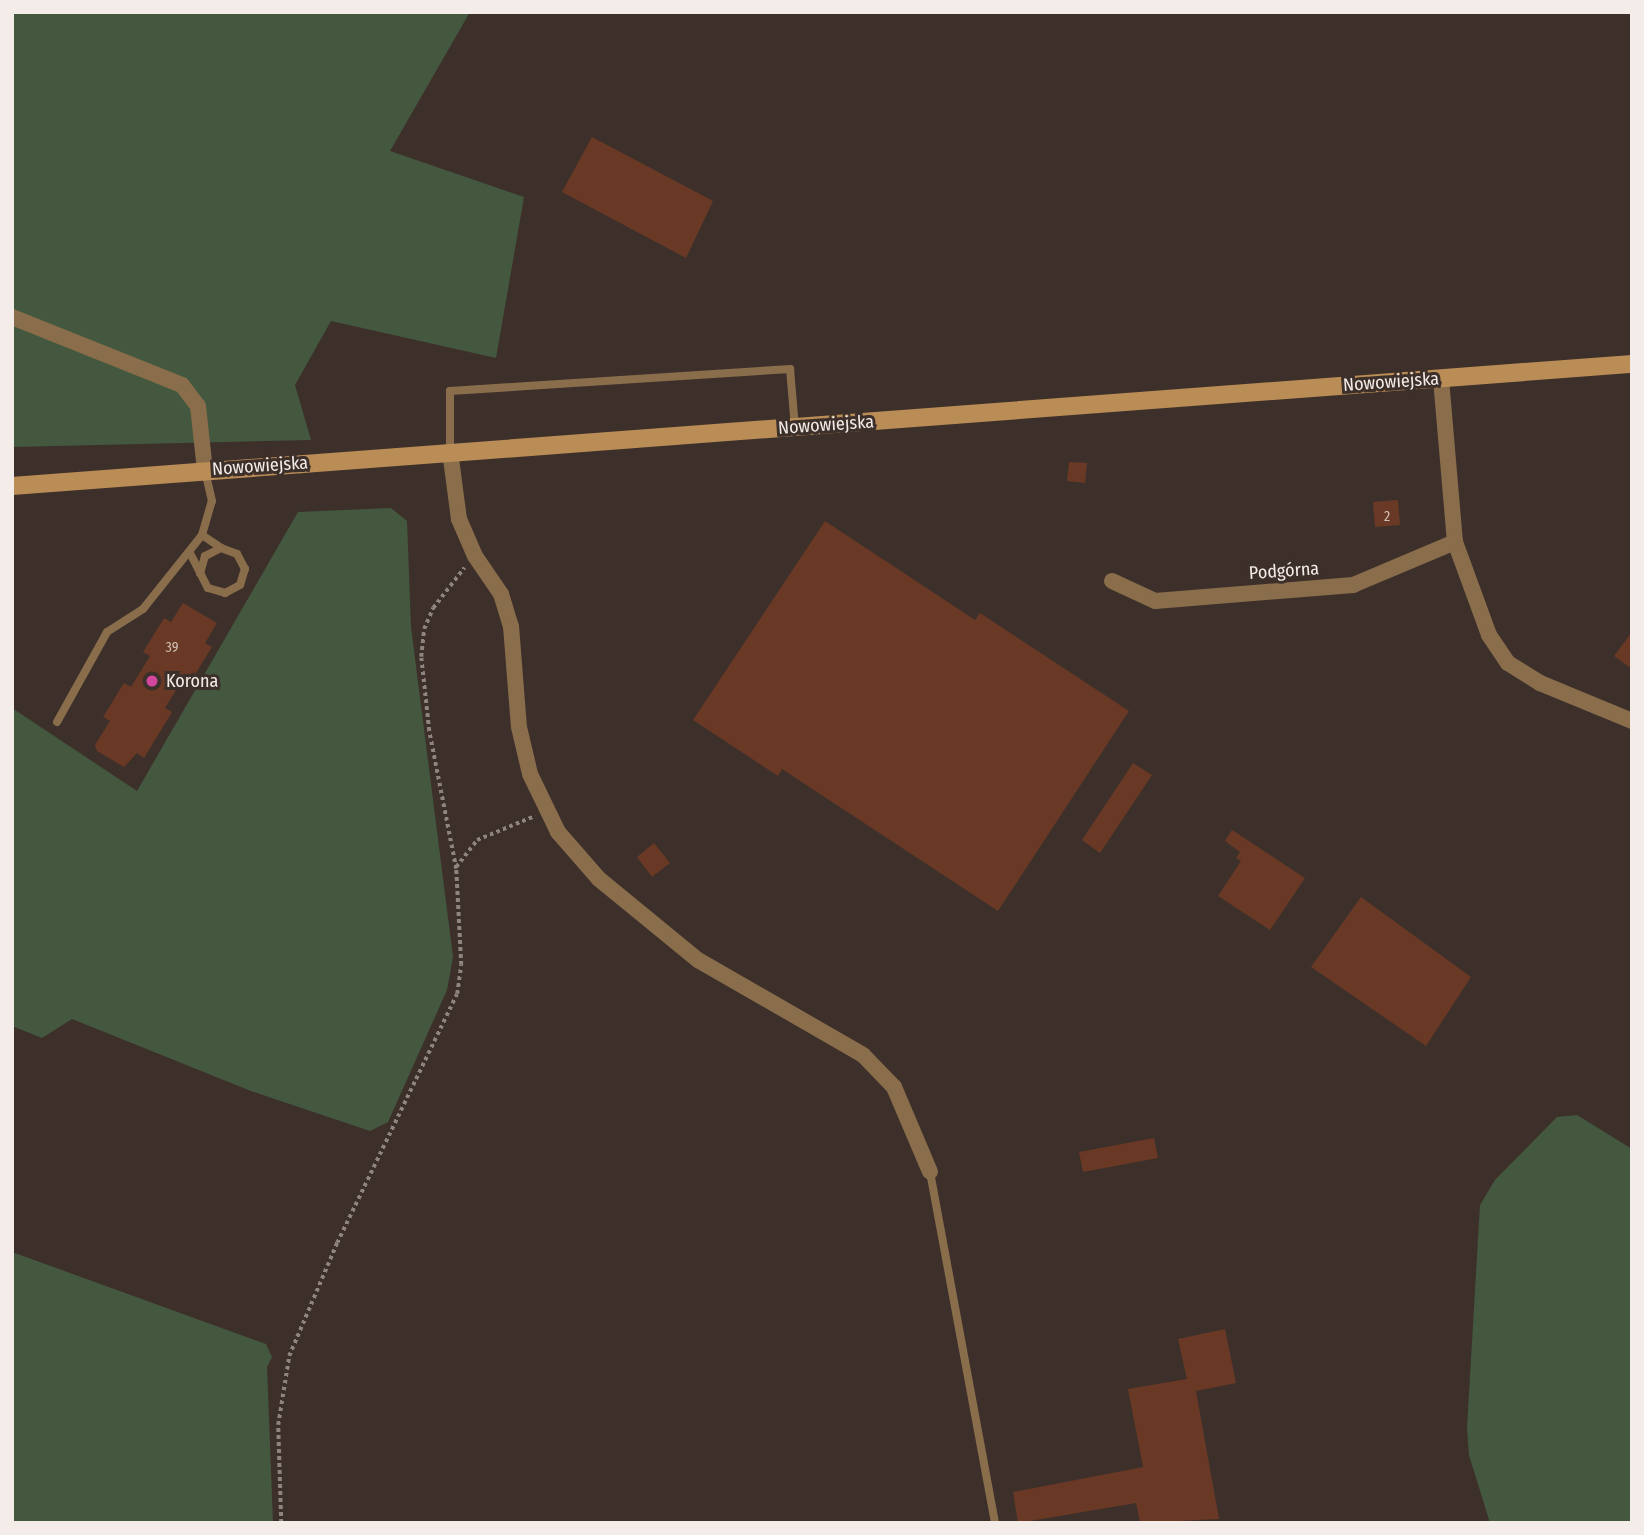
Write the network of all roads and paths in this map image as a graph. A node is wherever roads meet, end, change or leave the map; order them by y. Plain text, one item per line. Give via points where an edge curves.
1 (12, 317) edge
2 (1632, 364) edge
3 (1441, 379) junction
4 (795, 427) junction
5 (450, 451) junction
6 (205, 470) junction
7 (16, 485) edge
8 (202, 535) junction
9 (1455, 542) junction
10 (220, 548) junction
11 (190, 553) junction
12 (475, 556) junction
13 (200, 573) junction
14 (1112, 581) dead end
15 (1632, 720) edge
16 (57, 722) dead end
17 (548, 813) junction
18 (456, 869) junction
19 (930, 1172) joint
20 (281, 1523) edge
21 (995, 1523) edge

1 - 6 street via 182,385 198,406
2 - 3 main road, Nowowiejska
3 - 4 main road, Nowowiejska
3 - 9 street
4 - 5 main road, Nowowiejska
4 - 5 lane via 790,369 450,391
5 - 6 main road, Nowowiejska
5 - 12 street via 459,519
6 - 7 main road, Nowowiejska
6 - 8 lane via 212,501
8 - 10 lane
8 - 11 lane
9 - 14 street, Podgórna via 1353,586 1155,601
9 - 15 street via 1489,635 1508,663 1540,683
10 - 13 lane via 205,556
10 - 13 lane via 237,554 245,569 240,585 225,593 216,591 208,588
11 - 13 lane
11 - 16 lane via 143,609 107,632
12 - 17 street via 501,594 511,626 519,727 530,774
12 - 18 path via 433,608 424,629 421,657 429,731
17 - 18 path via 477,840
17 - 19 street via 558,832 599,879 698,960 863,1055 894,1087
18 - 20 path via 461,965 457,994 337,1243 302,1322 281,1387
19 - 21 lane

